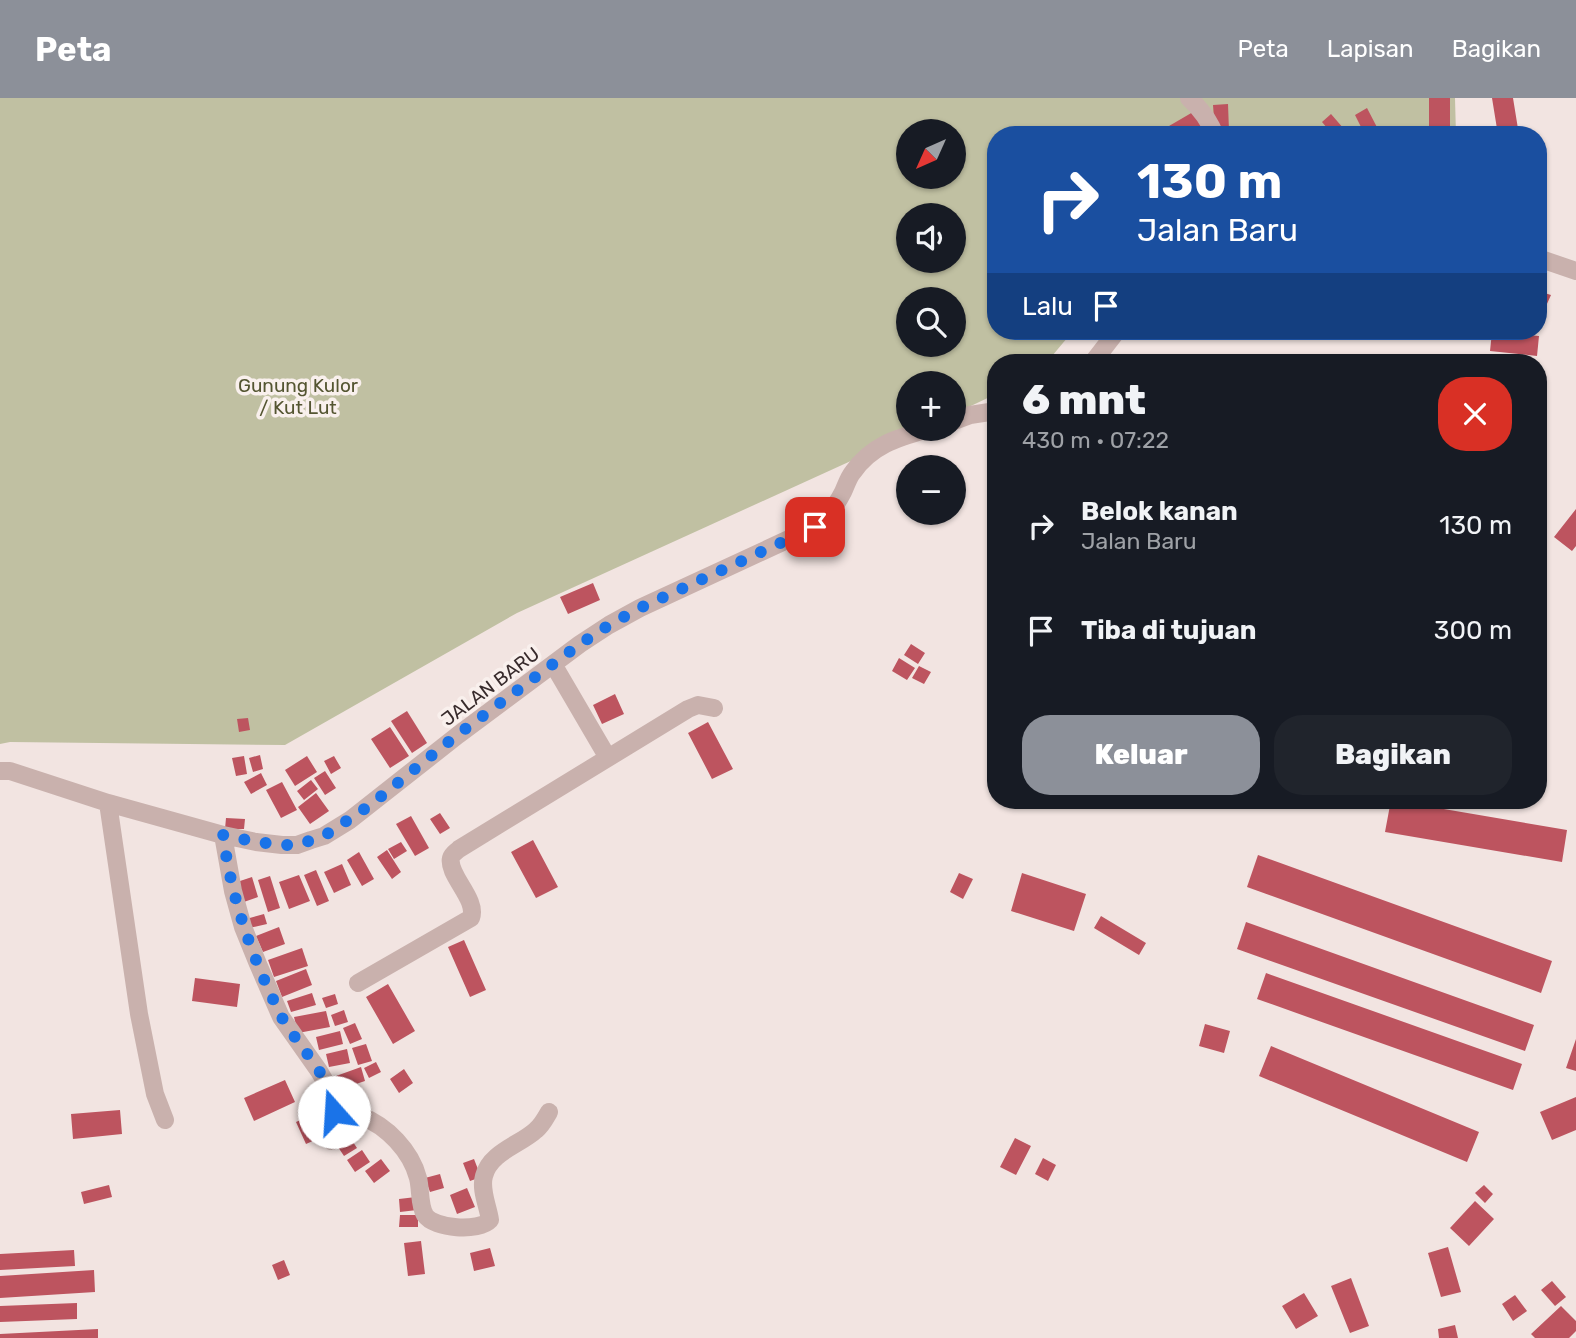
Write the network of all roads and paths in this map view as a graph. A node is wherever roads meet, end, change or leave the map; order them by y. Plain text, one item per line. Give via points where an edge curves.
1 (1189, 98) edge
2 (1210, 126) edge
3 (1547, 261) edge
4 (1576, 271) edge
5 (1111, 340) edge
6 (1099, 354) edge
7 (987, 412) edge
8 (966, 416) edge
9 (896, 439) edge
10 (553, 664) junction
11 (714, 708) dead end
12 (608, 758) junction
13 (0, 771) edge
14 (108, 803) junction
15 (223, 835) junction
16 (358, 983) dead end
17 (334, 1112) junction
18 (549, 1112) dead end
19 (165, 1120) dead end
20 (331, 1141) dead end

1 - 2 street
3 - 4 street
5 - 6 street
7 - 8 street
9 - 10 street, JALAN BARU via 866,456 815,527 640,608
10 - 12 street
10 - 15 street, JALAN BARU via 324,836 282,845
11 - 12 street via 698,705 688,709
12 - 16 street via 459,849 451,860 452,868 473,909 471,918
13 - 14 street, JALAN BARU
14 - 15 street, JALAN BARU
14 - 19 street via 139,1014 155,1094
15 - 17 street via 248,939 281,1017 333,1095
17 - 18 street via 373,1121 391,1135 415,1170 428,1219 435,1224 473,1227 490,1220 483,1177 487,1170 496,1157 536,1131
17 - 20 street

